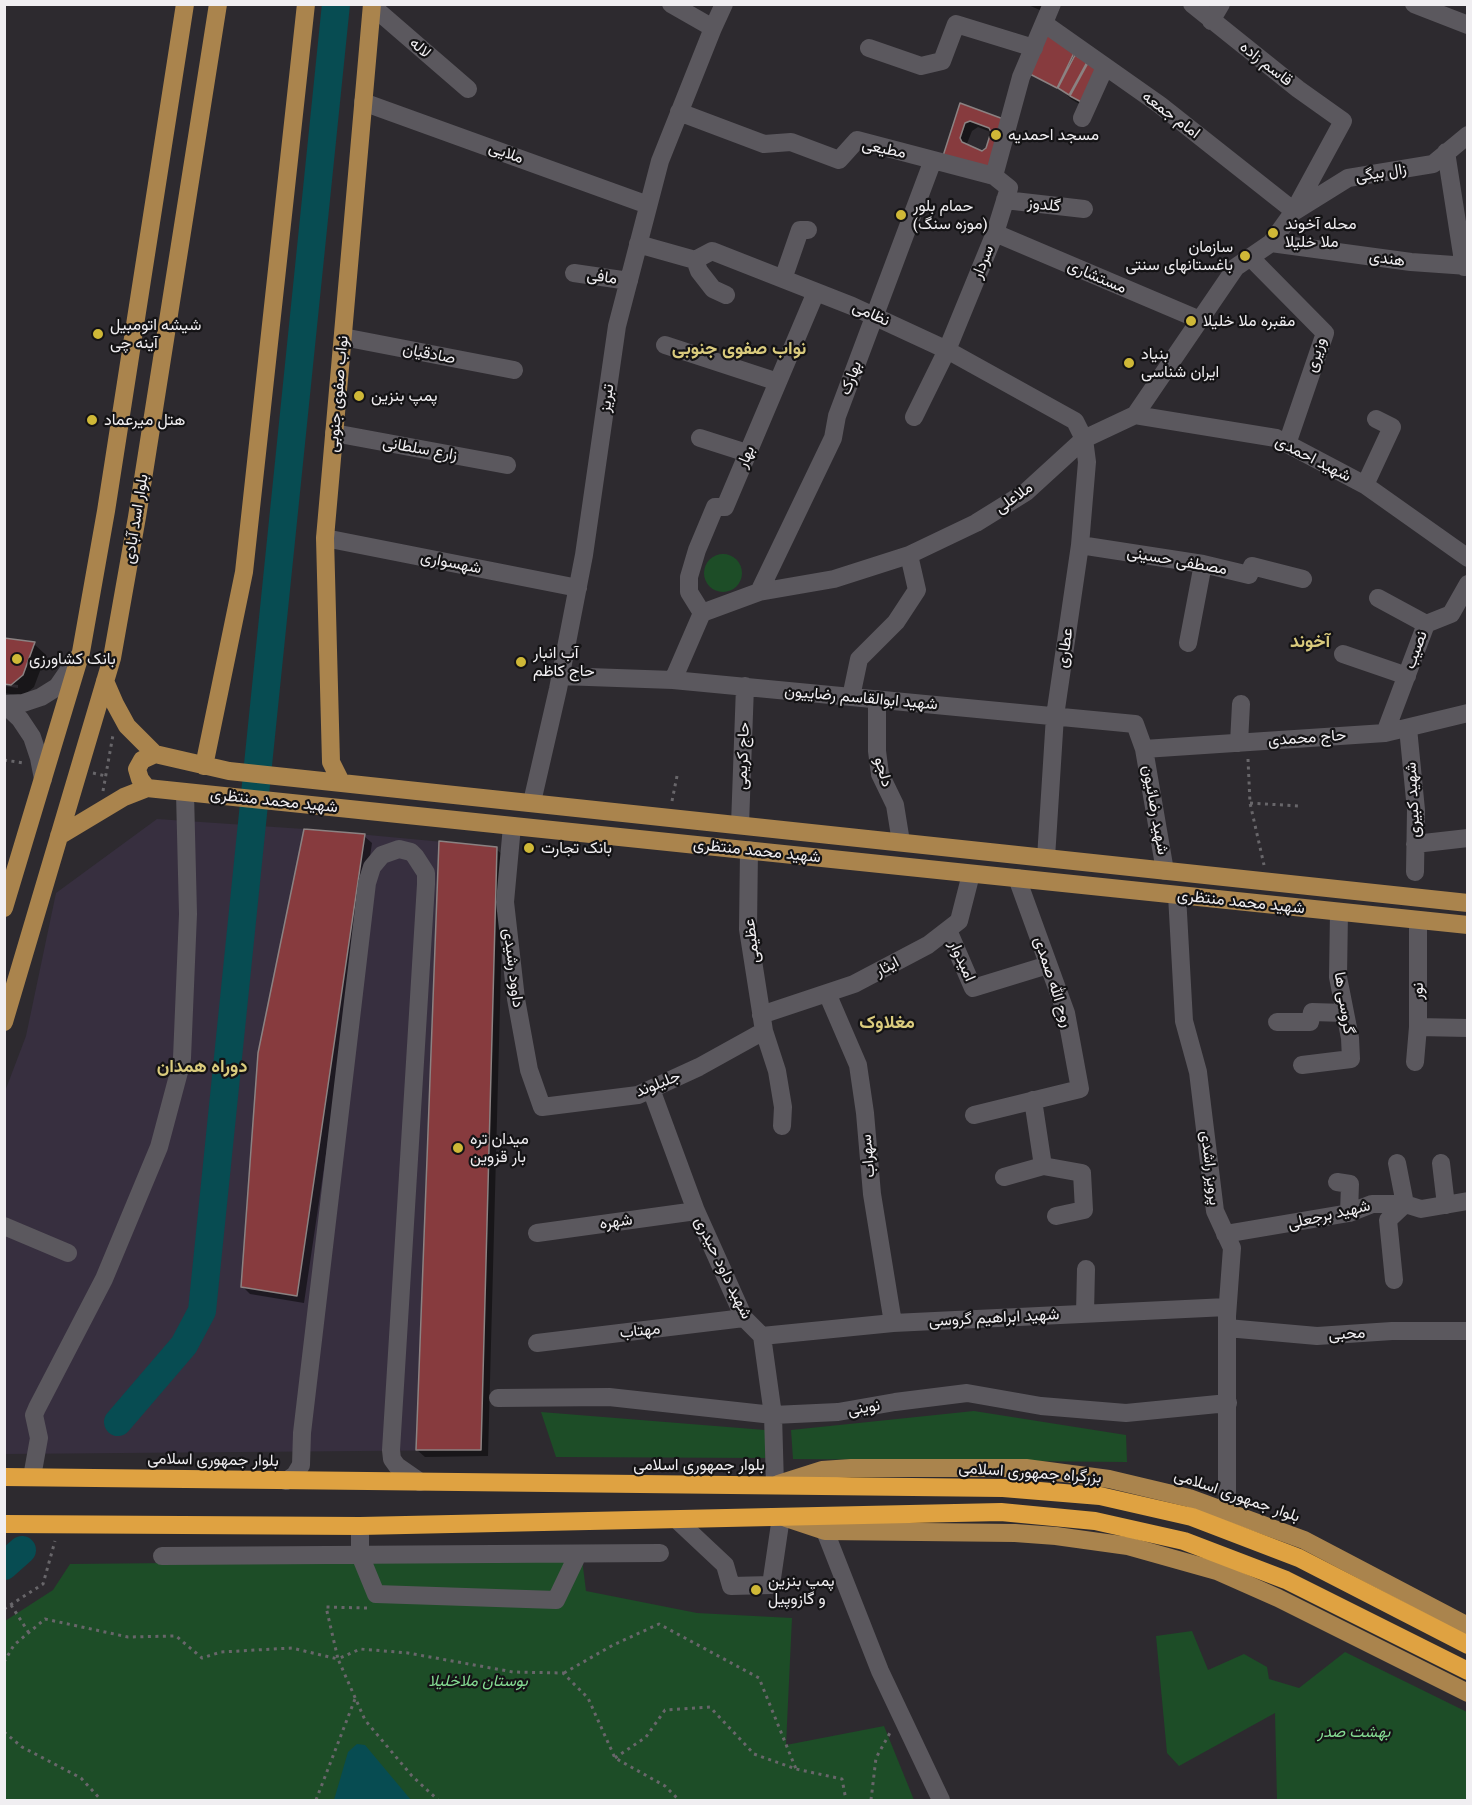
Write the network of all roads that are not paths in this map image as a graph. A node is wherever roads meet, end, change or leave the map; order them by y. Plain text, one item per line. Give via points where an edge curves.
1 (185, 4) edge
2 (218, 4) edge
3 (306, 4) edge
4 (670, 4) edge
5 (724, 4) edge
6 (1052, 4) edge
7 (1192, 4) edge
8 (1221, 4) edge
9 (1414, 4) edge
10 (372, 5) edge
11 (1211, 21) junction
12 (1045, 24) junction
13 (1467, 25) edge
14 (713, 28) junction
15 (869, 48) dead end
16 (1034, 48) junction
17 (1105, 67) junction
18 (468, 89) dead end
19 (363, 102) junction
20 (679, 112) junction
21 (1082, 118) dead end
22 (1467, 135) edge
23 (1446, 152) junction
24 (933, 160) junction
25 (994, 176) junction
26 (1005, 200) junction
27 (648, 205) junction
28 (1084, 209) dead end
29 (1294, 212) junction
30 (808, 230) dead end
31 (995, 233) junction
32 (1271, 243) junction
33 (638, 244) junction
34 (1250, 257) junction
35 (695, 261) junction
36 (1466, 267) edge
37 (143, 269) junction
38 (574, 273) dead end
39 (175, 274) junction
40 (783, 279) junction
41 (629, 281) junction
42 (816, 292) junction
43 (726, 295) dead end
44 (876, 315) junction
45 (136, 318) junction
46 (1200, 320) junction
47 (168, 323) junction
48 (343, 338) junction
49 (665, 345) dead end
50 (947, 350) junction
51 (514, 370) dead end
52 (778, 382) junction
53 (1135, 414) junction
54 (914, 417) dead end
55 (1376, 419) dead end
56 (334, 434) junction
57 (700, 438) dead end
58 (1084, 439) junction
59 (1287, 444) junction
60 (747, 453) junction
61 (507, 465) dead end
62 (1365, 485) junction
63 (325, 538) junction
64 (1080, 545) junction
65 (909, 555) junction
66 (1467, 558) edge
67 (1203, 564) junction
68 (1303, 579) dead end
69 (1467, 584) edge
70 (578, 588) junction
71 (759, 592) junction
72 (1378, 598) dead end
73 (702, 613) junction
74 (1426, 624) junction
75 (1188, 643) dead end
76 (81, 652) junction
77 (1343, 654) dead end
78 (561, 676) junction
79 (1407, 676) junction
80 (673, 680) junction
81 (105, 681) junction
82 (745, 686) junction
83 (851, 697) junction
84 (877, 699) junction
85 (4, 704) edge
86 (1241, 704) dead end
87 (1467, 713) edge
88 (1055, 716) junction
89 (1408, 728) junction
90 (1385, 733) junction
91 (1243, 742) junction
92 (1144, 749) junction
93 (154, 754) junction
94 (206, 760) junction
95 (330, 762) junction
96 (312, 773) junction
97 (43, 779) junction
98 (341, 782) junction
99 (147, 788) junction
100 (185, 793) junction
101 (532, 802) junction
102 (740, 825) junction
103 (512, 826) junction
104 (59, 836) junction
105 (1467, 838) edge
106 (901, 842) junction
107 (1415, 844) junction
108 (749, 850) junction
109 (1046, 858) junction
110 (1165, 871) junction
111 (1415, 872) dead end
112 (971, 874) junction
113 (1017, 878) junction
114 (1177, 895) junction
115 (1467, 903) edge
116 (4, 908) edge
117 (1339, 912) junction
118 (1419, 920) junction
119 (1467, 925) edge
120 (948, 930) junction
121 (1048, 965) junction
122 (827, 993) junction
123 (1345, 1013) junction
124 (4, 1022) edge
125 (1277, 1022) dead end
126 (763, 1023) junction
127 (1418, 1027) junction
128 (1467, 1028) edge
129 (1415, 1062) dead end
130 (1302, 1065) dead end
131 (651, 1089) junction
132 (1033, 1100) junction
133 (542, 1107) joint
134 (974, 1116) dead end
135 (782, 1126) dead end
136 (1397, 1163) dead end
137 (1441, 1163) dead end
138 (1043, 1166) junction
139 (1004, 1177) dead end
140 (1337, 1182) dead end
141 (1467, 1201) edge
142 (1405, 1204) junction
143 (1446, 1205) junction
144 (696, 1211) junction
145 (1349, 1213) junction
146 (1056, 1216) dead end
147 (4, 1226) edge
148 (537, 1233) dead end
149 (1225, 1234) junction
150 (68, 1253) dead end
151 (1086, 1269) dead end
152 (1394, 1280) dead end
153 (1227, 1307) junction
154 (1085, 1313) junction
155 (744, 1318) junction
156 (893, 1323) junction
157 (1227, 1328) junction
158 (1467, 1331) edge
159 (762, 1336) junction
160 (537, 1343) dead end
161 (498, 1398) dead end
162 (1228, 1403) junction
163 (773, 1414) junction
164 (6, 1476) edge
165 (32, 1476) junction
166 (286, 1481) junction
167 (420, 1482) junction
168 (775, 1485) junction
169 (1227, 1511) junction
170 (781, 1517) junction
171 (677, 1520) junction
172 (4, 1524) edge
173 (360, 1526) junction
174 (825, 1531) junction
175 (660, 1553) dead end
176 (578, 1554) junction
177 (360, 1555) junction
178 (162, 1556) dead end
179 (1467, 1625) edge
180 (1467, 1645) edge
181 (1467, 1671) edge
182 (1467, 1693) edge
183 (941, 1800) edge

1 - 37 main road, بلوار اسد آبادی
2 - 39 main road, بلوار اسد آبادی
3 - 94 main road via 244,572
4 - 14 street
5 - 14 street, تبریز
6 - 12 street
7 - 11 street, قاسم زاده
8 - 11 street
9 - 13 street
10 - 18 street, لاله
10 - 19 main road, نواب صفوی جنوبی
11 - 29 street, قاسم زاده via 1343,121
12 - 16 street
12 - 17 street, امام جمعه
14 - 20 street, تبریز
15 - 16 street via 921,66 942,61 956,24
16 - 25 street via 1021,77
17 - 21 street
17 - 29 street, امام جمعه via 1160,105
19 - 27 street, ملایی
19 - 48 main road, نواب صفوی جنوبی
20 - 24 street, مطیعی via 764,144 791,142 839,160 857,140
20 - 27 street, تبریز
22 - 23 street, زال بیگی
23 - 29 street, زال بیگی via 1433,165 1348,178
23 - 36 street
24 - 25 street, مطیعی
24 - 44 street, بهارک
25 - 26 street via 1009,188
26 - 28 street, گلدوز
26 - 31 street, سردار
27 - 33 street, تبریز
29 - 32 street, ملاعلی
30 - 40 street via 800,230
31 - 46 street, مستشاری
31 - 50 street, سردار
32 - 34 street, ملاعلی
32 - 36 street, هندی
33 - 35 street, نظامی
33 - 41 street, تبریز
34 - 46 street, ملاعلی via 1236,267
34 - 59 street, وزیری via 1325,333
35 - 40 street, نظامی via 712,251
35 - 43 street via 713,289
37 - 39 main road via 162,276
37 - 45 main road, بلوار اسد آبادی
38 - 41 street, مافی
39 - 47 main road, بلوار اسد آبادی
40 - 42 street, نظامی
41 - 70 street, تبریز via 617,326
42 - 44 street, نظامی
42 - 52 street, بهار
44 - 50 street, نظامی
44 - 71 street, بهارک via 837,416 833,438
45 - 47 main road via 156,316
45 - 76 main road, بلوار اسد آبادی
46 - 53 street, ملاعلی
47 - 81 main road, بلوار اسد آبادی via 137,517
48 - 51 street, صادقیان
48 - 56 main road, نواب صفوی جنوبی
49 - 52 street
50 - 54 street, سردار
50 - 58 street, نظامی via 1075,421
52 - 60 street, بهار
53 - 58 street, ملاعلی
53 - 59 street, شهید احمدی via 1276,438
55 - 62 street via 1392,427
56 - 61 street, زارع سلطانی
56 - 63 main road, نواب صفوی جنوبی
57 - 60 street
58 - 64 street, عطاری via 1088,462
58 - 65 street, ملاعلی via 1026,492 976,523
59 - 62 street, شهید احمدی
60 - 73 street, بهار via 725,507 715,507 689,577 689,592
62 - 66 street, شهید احمدی
63 - 70 street, شهسواری
63 - 95 main road, نواب صفوی جنوبی
64 - 67 street, مصطفی حسینی
64 - 88 street, عطاری
65 - 71 street, ملاعلی via 834,579
65 - 83 street via 917,590 896,622 859,659
67 - 68 street, مصطفی حسینی via 1249,575 1252,566
67 - 75 street
69 - 74 street, نصیب via 1451,614
70 - 78 street, تبریز
71 - 73 street, ملاعلی
72 - 74 street
73 - 80 street
74 - 79 street, نصیب
76 - 85 street via 57,687 23,703
76 - 97 main road, بلوار اسد آبادی
77 - 79 street
78 - 80 street, شهید ابوالقاسم رضاییون
78 - 101 street, تبریز
79 - 90 street, نصیب
80 - 82 street, شهید ابوالقاسم رضاییون
81 - 93 main road via 127,726
81 - 104 main road, بلوار اسد آبادی
82 - 83 street, شهید ابوالقاسم رضاییون
82 - 102 street, حاج کریمی
83 - 84 street, شهید ابوالقاسم رضاییون
84 - 88 street, شهید ابوالقاسم رضاییون
84 - 106 street, دلجو via 880,774 895,805
85 - 97 street via 32,737
86 - 91 street
87 - 89 street, حاج محمدی
88 - 92 street, شهید ابوالقاسم رضاییون via 1135,724
88 - 109 street, عطاری
89 - 90 street, حاج محمدی
89 - 107 street, شهید کبیری via 1416,810
90 - 91 street, حاج محمدی
91 - 92 street, حاج محمدی
92 - 110 street, شهید رضائیون
93 - 94 main road, شهید محمد منتظری
93 - 99 main road via 142,760 137,769
94 - 96 main road, شهید محمد منتظری via 230,766
95 - 96 main road
95 - 98 main road, نواب صفوی جنوبی
96 - 98 main road, شهید محمد منتظری
97 - 116 main road, بلوار اسد آبادی
98 - 101 main road, شهید محمد منتظری
99 - 100 main road, شهید محمد منتظری
99 - 104 main road via 116,801
100 - 103 main road, شهید محمد منتظری
100 - 165 street via 188,914 179,1072 159,1147 104,1279 34,1415 39,1438
101 - 102 main road, شهید محمد منتظری
102 - 106 main road, شهید محمد منتظری
103 - 108 main road, شهید محمد منتظری
103 - 133 street, داوود رشیدی via 505,902 528,1070
104 - 124 main road, بلوار اسد آبادی
105 - 107 street
106 - 109 main road, شهید محمد منتظری
107 - 111 street, شهید کبیری
108 - 112 main road, شهید محمد منتظری
108 - 126 street, عظیمی via 748,929
109 - 110 main road, شهید محمد منتظری
110 - 115 main road, شهید محمد منتظری
112 - 113 main road, شهید محمد منتظری
112 - 120 street, ایثار via 959,921
113 - 114 main road, شهید محمد منتظری
113 - 121 street, روح الله صمدی
114 - 117 main road, شهید محمد منتظری
114 - 149 street, پرویز راشدی via 1184,1021 1198,1072 1215,1211
117 - 118 main road, شهید محمد منتظری
117 - 123 street, گروسی ها via 1338,977
118 - 119 main road, شهید محمد منتظری
118 - 127 street, نور
120 - 121 street, امیدوار via 973,988
120 - 122 street, ایثار via 928,945 854,984
121 - 132 street, روح الله صمدی via 1066,1013 1080,1089
122 - 126 street, ایثار
122 - 156 street, سهراب via 858,1065 872,1194
123 - 125 street via 1312,1012 1310,1022
123 - 130 street, گروسی ها via 1351,1059
126 - 131 street, جلیلوند via 699,1068
126 - 135 street, عظیمی via 777,1071
127 - 128 street
127 - 129 street, نور
131 - 133 street, جلیلوند via 638,1095
131 - 144 street, شهید داود حیدری
132 - 134 street
132 - 138 street
136 - 142 street
137 - 143 street
138 - 139 street
138 - 146 street via 1082,1173 1084,1210
140 - 145 street via 1350,1184
141 - 143 street, شهید برجعلی
142 - 143 street, شهید برجعلی via 1421,1209
142 - 145 street, شهید برجعلی via 1372,1204
142 - 152 street via 1388,1220
144 - 148 street, شهره
144 - 155 street, شهید داود حیدری
145 - 149 street, شهید برجعلی
147 - 150 street
149 - 153 street, پرویز راشدی via 1232,1248
151 - 154 street
153 - 154 street, شهید ابراهیم گروسی
153 - 157 street, پرویز راشدی
154 - 156 street, شهید ابراهیم گروسی
155 - 159 street, شهید داود حیدری
155 - 160 street, مهتاب
156 - 159 street, شهید ابراهیم گروسی
157 - 158 street, محبی via 1317,1336
157 - 162 street, پرویز راشدی
159 - 163 street, شهید داود حیدری
161 - 163 street, نوینی via 609,1397
162 - 163 street, نوینی via 1126,1413 1041,1406 967,1393 838,1412
162 - 169 street, پرویز راشدی
163 - 168 street, شهید داود حیدری
164 - 165 highway, بلوار جمهوری اسلامی
165 - 166 highway, بلوار جمهوری اسلامی
166 - 167 highway, بلوار جمهوری اسلامی
166 - 167 street via 296,1475 301,1465 367,883 377,860 399,849 415,856 426,873 426,884 392,1459
167 - 168 highway, بلوار جمهوری اسلامی
168 - 169 main road, بلوار جمهوری اسلامی via 822,1470 1026,1468 1109,1479
168 - 180 highway, بزرگراه جمهوری اسلامی via 1003,1488 1123,1501 1192,1517 1299,1558
169 - 179 main road, بلوار جمهوری اسلامی via 1304,1540
170 - 171 highway
170 - 171 street via 771,1585 731,1586 725,1565
170 - 174 main road
170 - 181 highway via 1001,1512 1095,1521 1184,1541 1286,1580
171 - 173 highway
172 - 173 highway
173 - 177 street
174 - 182 main road via 1016,1533 1128,1546 1217,1571
174 - 183 street via 880,1671
175 - 176 street
176 - 177 street
176 - 177 street via 556,1600 376,1594
177 - 178 street

